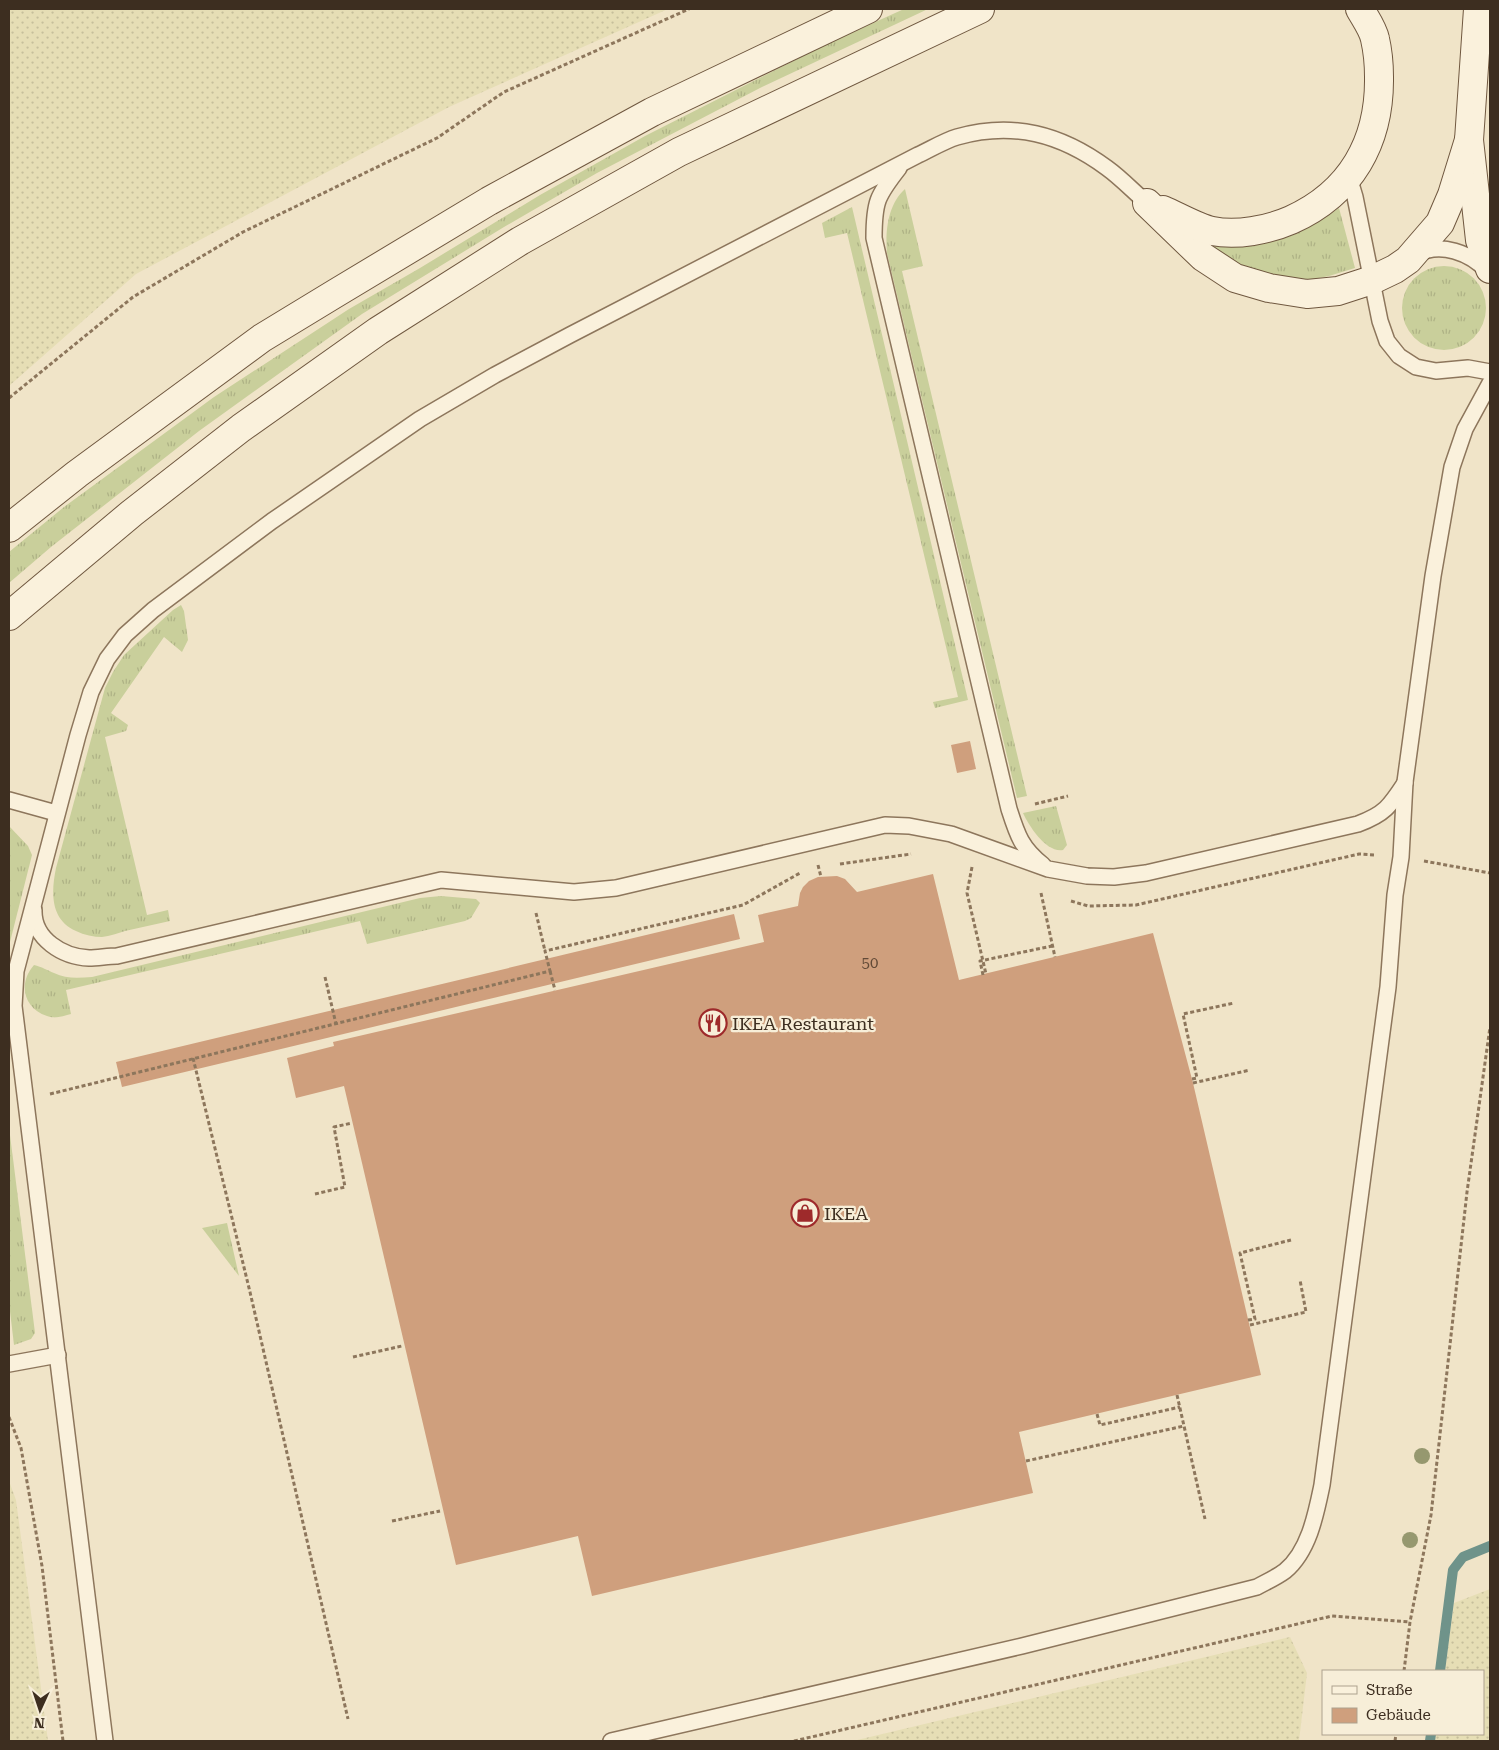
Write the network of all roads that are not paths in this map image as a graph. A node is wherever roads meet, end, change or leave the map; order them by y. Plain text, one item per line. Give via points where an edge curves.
1 (868, 9) edge
2 (980, 9) edge
3 (1360, 9) edge
4 (1478, 9) edge
5 (1469, 140) junction
6 (902, 164) junction
7 (1349, 177) junction
8 (1147, 203) junction
9 (1408, 260) junction
10 (1490, 269) edge
11 (1490, 275) edge
12 (1372, 280) junction
13 (1490, 372) edge
14 (1490, 383) edge
15 (9, 528) edge
16 (9, 616) edge
17 (1405, 782) junction
18 (9, 800) edge
19 (56, 813) junction
20 (1048, 869) junction
21 (35, 896) junction
22 (58, 1355) junction
23 (9, 1364) edge
24 (105, 1741) edge
25 (611, 1741) edge

1 - 15 main road via 652,112 489,201 303,313 262,338
2 - 16 main road via 679,152 520,241 378,331 242,428 132,513
3 - 7 main road via 1375,38 1379,96 1375,124 1366,150
4 - 5 main road
5 - 9 main road via 1440,223
5 - 10 main road via 1480,240
6 - 8 lane via 955,138 989,130 1022,131 1052,138 1078,149 1108,169
6 - 19 lane via 570,335 420,419 280,515 153,610 125,634 91,692
6 - 20 lane via 878,196 874,238 1009,809 1018,838
7 - 8 main road via 1331,196 1308,212 1278,226 1242,232 1212,231
7 - 12 lane
8 - 12 main road via 1203,257 1235,278 1307,294 1338,291
9 - 11 lane via 1420,253 1440,249 1461,252 1480,263
9 - 12 main road
12 - 13 lane via 1387,341 1399,356 1416,367 1436,371 1468,368
14 - 17 lane via 1465,430 1452,466 1433,576
17 - 20 lane via 1389,806 1375,818 1358,824 1146,873 1086,876
17 - 25 lane via 1388,987 1322,1485 1315,1522 1302,1551 1285,1571 1258,1586 1032,1644
18 - 19 lane
19 - 21 lane
20 - 21 lane via 951,834 886,825 616,888 574,892 441,880 117,956 88,958 66,954 48,942 37,929
21 - 22 lane via 16,971 14,1006
22 - 23 lane
22 - 24 lane

